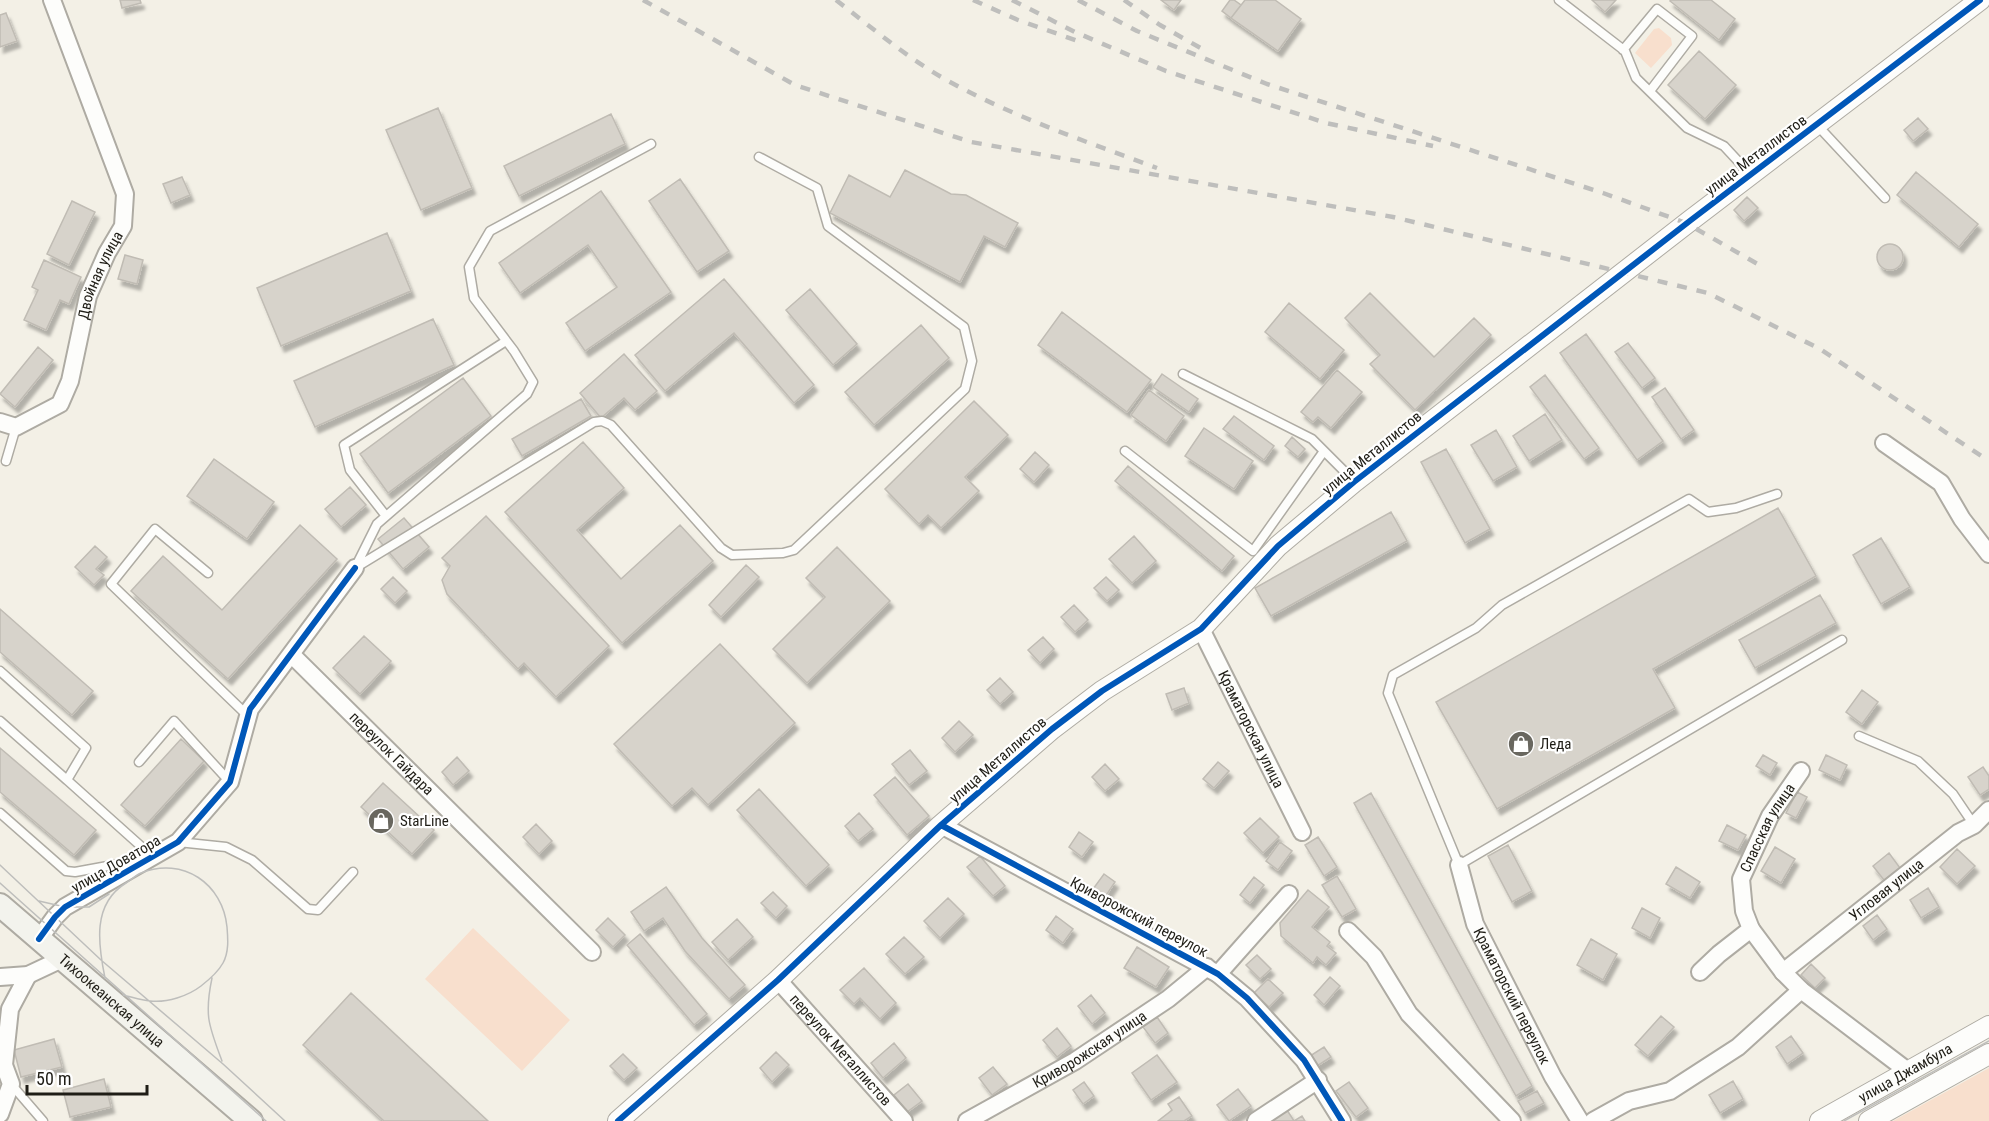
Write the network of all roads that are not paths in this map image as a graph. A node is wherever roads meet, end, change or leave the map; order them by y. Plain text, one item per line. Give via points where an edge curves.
1 (52, 0) edge
2 (1559, 0) edge
3 (1980, 0) edge
4 (1569, 3) edge
5 (1623, 50) junction
6 (1650, 91) junction
7 (1816, 124) junction
8 (651, 144) dead end
9 (759, 157) dead end
10 (1750, 174) junction
11 (1886, 198) dead end
12 (506, 340) junction
13 (1183, 374) dead end
14 (8, 425) edge
15 (1884, 443) dead end
16 (1125, 451) dead end
17 (1324, 451) junction
18 (6, 461) dead end
19 (1354, 482) junction
20 (1777, 494) dead end
21 (386, 516) junction
22 (1989, 554) edge
23 (355, 568) junction
24 (208, 573) dead end
25 (1201, 629) junction
26 (1842, 640) dead end
27 (292, 655) junction
28 (0, 671) edge
29 (248, 716) junction
30 (0, 721) edge
31 (1859, 736) dead end
32 (139, 762) dead end
33 (1801, 771) dead end
34 (67, 780) junction
35 (230, 782) junction
36 (1989, 810) edge
37 (0, 813) edge
38 (941, 825) junction
39 (1974, 825) junction
40 (1302, 832) dead end
41 (178, 842) junction
42 (153, 857) junction
43 (1459, 865) junction
44 (353, 872) dead end
45 (1289, 894) dead end
46 (0, 905) edge
47 (1751, 929) junction
48 (1348, 931) dead end
49 (39, 939) junction
50 (592, 952) dead end
51 (62, 959) junction
52 (1212, 971) junction
53 (1700, 972) dead end
54 (1783, 972) junction
55 (28, 975) junction
56 (0, 977) edge
57 (778, 980) junction
58 (1801, 990) junction
59 (1989, 1026) edge
60 (1989, 1054) edge
61 (1909, 1072) junction
62 (1318, 1080) junction
63 (11, 1084) junction
64 (0, 1114) edge
65 (44, 1121) edge
66 (251, 1121) edge
67 (618, 1121) edge
68 (904, 1121) edge
69 (967, 1121) edge
70 (1256, 1121) edge
71 (1342, 1121) edge
72 (1512, 1121) edge
73 (1580, 1121) edge
74 (1593, 1121) edge
75 (1820, 1121) edge
76 (1869, 1121) edge

1 - 14 street, Двойная улица via 125,194 123,226 88,296 70,381 60,404 32,421
2 - 4 lane
3 - 7 street, улица Металлистов
4 - 5 lane
5 - 6 lane via 1636,78
5 - 6 lane via 1657,9 1692,36
6 - 10 lane via 1687,128 1724,146
7 - 10 street, улица Металлистов
7 - 11 lane
8 - 12 lane via 490,231 469,267 474,298
9 - 23 lane via 817,188 828,226 964,327 972,361 965,389 794,550 732,555 721,548 611,425 602,421 594,422
10 - 19 street, улица Металлистов
12 - 21 lane via 533,382 527,394
12 - 21 lane via 344,446 350,470
13 - 17 lane via 1312,439
14 - 18 lane
15 - 22 street via 1941,483
16 - 17 lane via 1253,551
17 - 19 lane
19 - 25 street, улица Металлистов via 1278,546
20 - 43 lane via 1736,508 1708,512 1689,499 1502,605 1476,628 1393,675 1388,693
21 - 23 lane via 377,524
23 - 27 street, улица Доватора
24 - 29 lane via 155,529 111,584
25 - 38 street, улица Металлистов via 1060,723
25 - 40 street, Краматорская улица
26 - 43 lane
27 - 29 street, улица Доватора
27 - 50 street, переулок Гайдара
28 - 34 lane via 86,748
29 - 35 street, улица Доватора
30 - 34 lane
31 - 39 lane via 1918,761 1953,794
32 - 35 lane via 174,721
33 - 47 street, Спасская улица via 1770,816 1741,879 1744,911
34 - 42 lane
35 - 41 street, улица Доватора
36 - 39 street, Угловая улица
37 - 42 lane via 66,871
38 - 52 street, Криворожский переулок
38 - 57 street, улица Металлистов
39 - 54 street, Угловая улица via 1958,833
41 - 42 street, улица Доватора
41 - 44 lane via 226,847 252,860 308,909 318,910
42 - 49 street, улица Доватора via 65,907
43 - 73 street, Краматорский переулок via 1475,924 1553,1077
45 - 52 street
46 - 49 main road, Тихоокеанская улица
47 - 53 street
47 - 54 street
48 - 72 street via 1374,957 1409,1014
49 - 51 main road, Тихоокеанская улица
51 - 55 street
51 - 66 main road, Тихоокеанская улица
52 - 62 street, Криворожский переулок via 1255,1007
52 - 69 street, Криворожская улица via 1075,1061
54 - 58 street
55 - 56 street
55 - 63 street via 10,1009 4,1065
57 - 67 street, улица Металлистов
57 - 68 street, переулок Металлистов
58 - 61 street
58 - 74 street via 1738,1047 1670,1091 1629,1101
59 - 61 street, улица Джамбула
60 - 76 street, улица Джамбула
61 - 75 street, улица Джамбула
62 - 70 street
62 - 71 street, Криворожский переулок
63 - 64 street
63 - 65 lane

